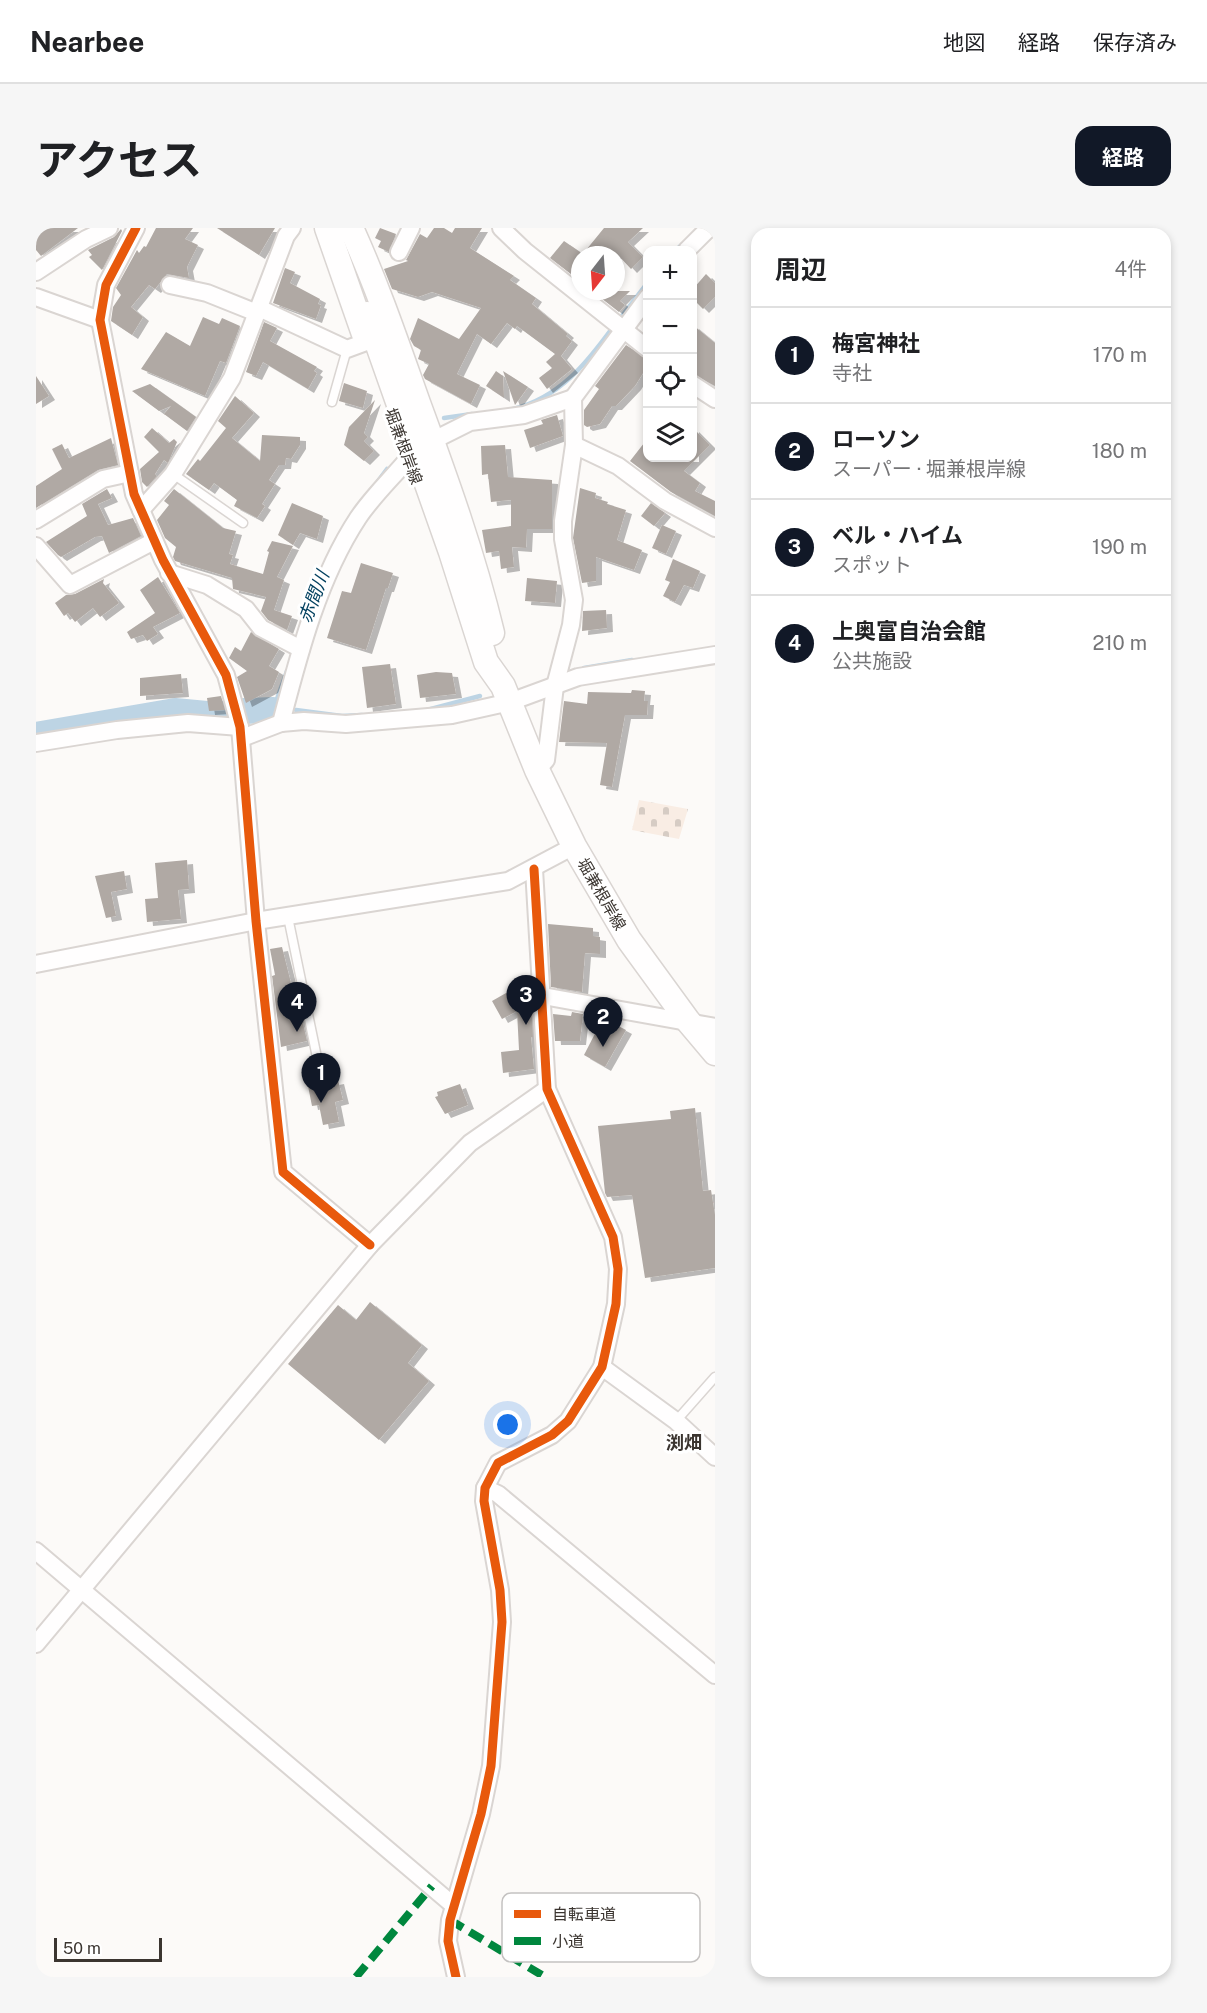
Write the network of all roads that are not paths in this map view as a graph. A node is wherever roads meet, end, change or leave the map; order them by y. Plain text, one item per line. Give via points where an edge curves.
1 (109, 228) edge
2 (136, 228) edge
3 (292, 228) edge
4 (327, 228) edge
5 (351, 228) edge
6 (411, 228) edge
7 (501, 228) edge
8 (709, 228) edge
9 (691, 246) edge
10 (399, 252) dead end
11 (36, 272) edge
12 (170, 285) dead end
13 (36, 297) edge
14 (645, 300) edge
15 (258, 311) junction
16 (371, 312) dead end
17 (100, 320) junction
18 (618, 327) junction
19 (357, 345) junction
20 (643, 345) edge
21 (697, 387) edge
22 (573, 398) junction
23 (715, 399) edge
24 (332, 402) dead end
25 (432, 441) junction
26 (574, 444) junction
27 (408, 459) junction
28 (130, 473) junction
29 (173, 474) junction
30 (141, 510) junction
31 (36, 520) edge
32 (243, 523) dead end
33 (715, 528) edge
34 (154, 541) junction
35 (36, 546) edge
36 (169, 573) junction
37 (295, 647) junction
38 (715, 655) edge
39 (492, 659) junction
40 (556, 678) junction
41 (506, 694) junction
42 (281, 723) junction
43 (241, 732) junction
44 (36, 743) edge
45 (537, 770) junction
46 (574, 846) junction
47 (534, 869) junction
48 (288, 917) junction
49 (256, 921) junction
50 (36, 964) edge
51 (543, 996) junction
52 (688, 1021) junction
53 (715, 1027) edge
54 (715, 1053) edge
55 (320, 1072) dead end
56 (547, 1089) junction
57 (370, 1245) junction
58 (602, 1367) junction
59 (715, 1377) edge
60 (676, 1420) junction
61 (715, 1457) edge
62 (485, 1488) junction
63 (36, 1551) edge
64 (82, 1589) junction
65 (36, 1644) edge
66 (715, 1675) edge
67 (453, 1905) junction
68 (456, 1977) edge

1 - 11 street via 86,238
2 - 17 street via 106,285
3 - 15 street
4 - 19 main road, 堀兼根岸線
5 - 25 main road, 堀兼根岸線
6 - 10 street
7 - 18 street
8 - 9 street
12 - 15 street
13 - 17 street
14 - 18 street
15 - 19 street
15 - 29 street via 232,378
16 - 39 main road, 堀兼根岸線 via 451,552
17 - 28 street
18 - 20 street
18 - 22 street
19 - 24 lane
19 - 27 main road, 堀兼根岸線
21 - 23 street
22 - 25 street via 525,415 470,422
22 - 26 street
25 - 39 main road, 堀兼根岸線 via 477,571
26 - 33 street via 618,466 665,501
26 - 40 street via 563,521 574,600
27 - 37 street via 358,517
27 - 39 main road, 堀兼根岸線 via 443,557
28 - 30 street
28 - 31 street via 103,479
29 - 30 street
29 - 32 lane
30 - 34 street
34 - 35 street via 70,585
34 - 36 street
36 - 37 street via 207,585 246,609 261,628
36 - 43 street via 226,675
37 - 42 street
38 - 40 street
39 - 41 main road, 堀兼根岸線
40 - 41 street
40 - 45 street via 546,760
41 - 42 street via 452,715 391,722
41 - 45 main road, 堀兼根岸線
42 - 43 street
43 - 44 street via 188,723
43 - 49 street
45 - 46 main road, 堀兼根岸線
46 - 47 street
46 - 52 main road, 堀兼根岸線 via 629,940
47 - 48 street via 508,881
47 - 51 street
48 - 49 street
48 - 55 lane
49 - 50 street
49 - 57 street via 283,1172
51 - 52 street
51 - 56 street
52 - 53 street
52 - 54 main road, 堀兼根岸線
56 - 57 street via 470,1143
56 - 58 street via 613,1237 618,1269 616,1304
57 - 64 street
58 - 60 street
58 - 62 street via 568,1420 552,1435 498,1462
59 - 60 lane
60 - 61 street
62 - 66 street via 498,1494
62 - 67 street via 502,1622 491,1766 481,1814
63 - 64 street
64 - 65 street
64 - 67 street
67 - 68 street via 448,1941

